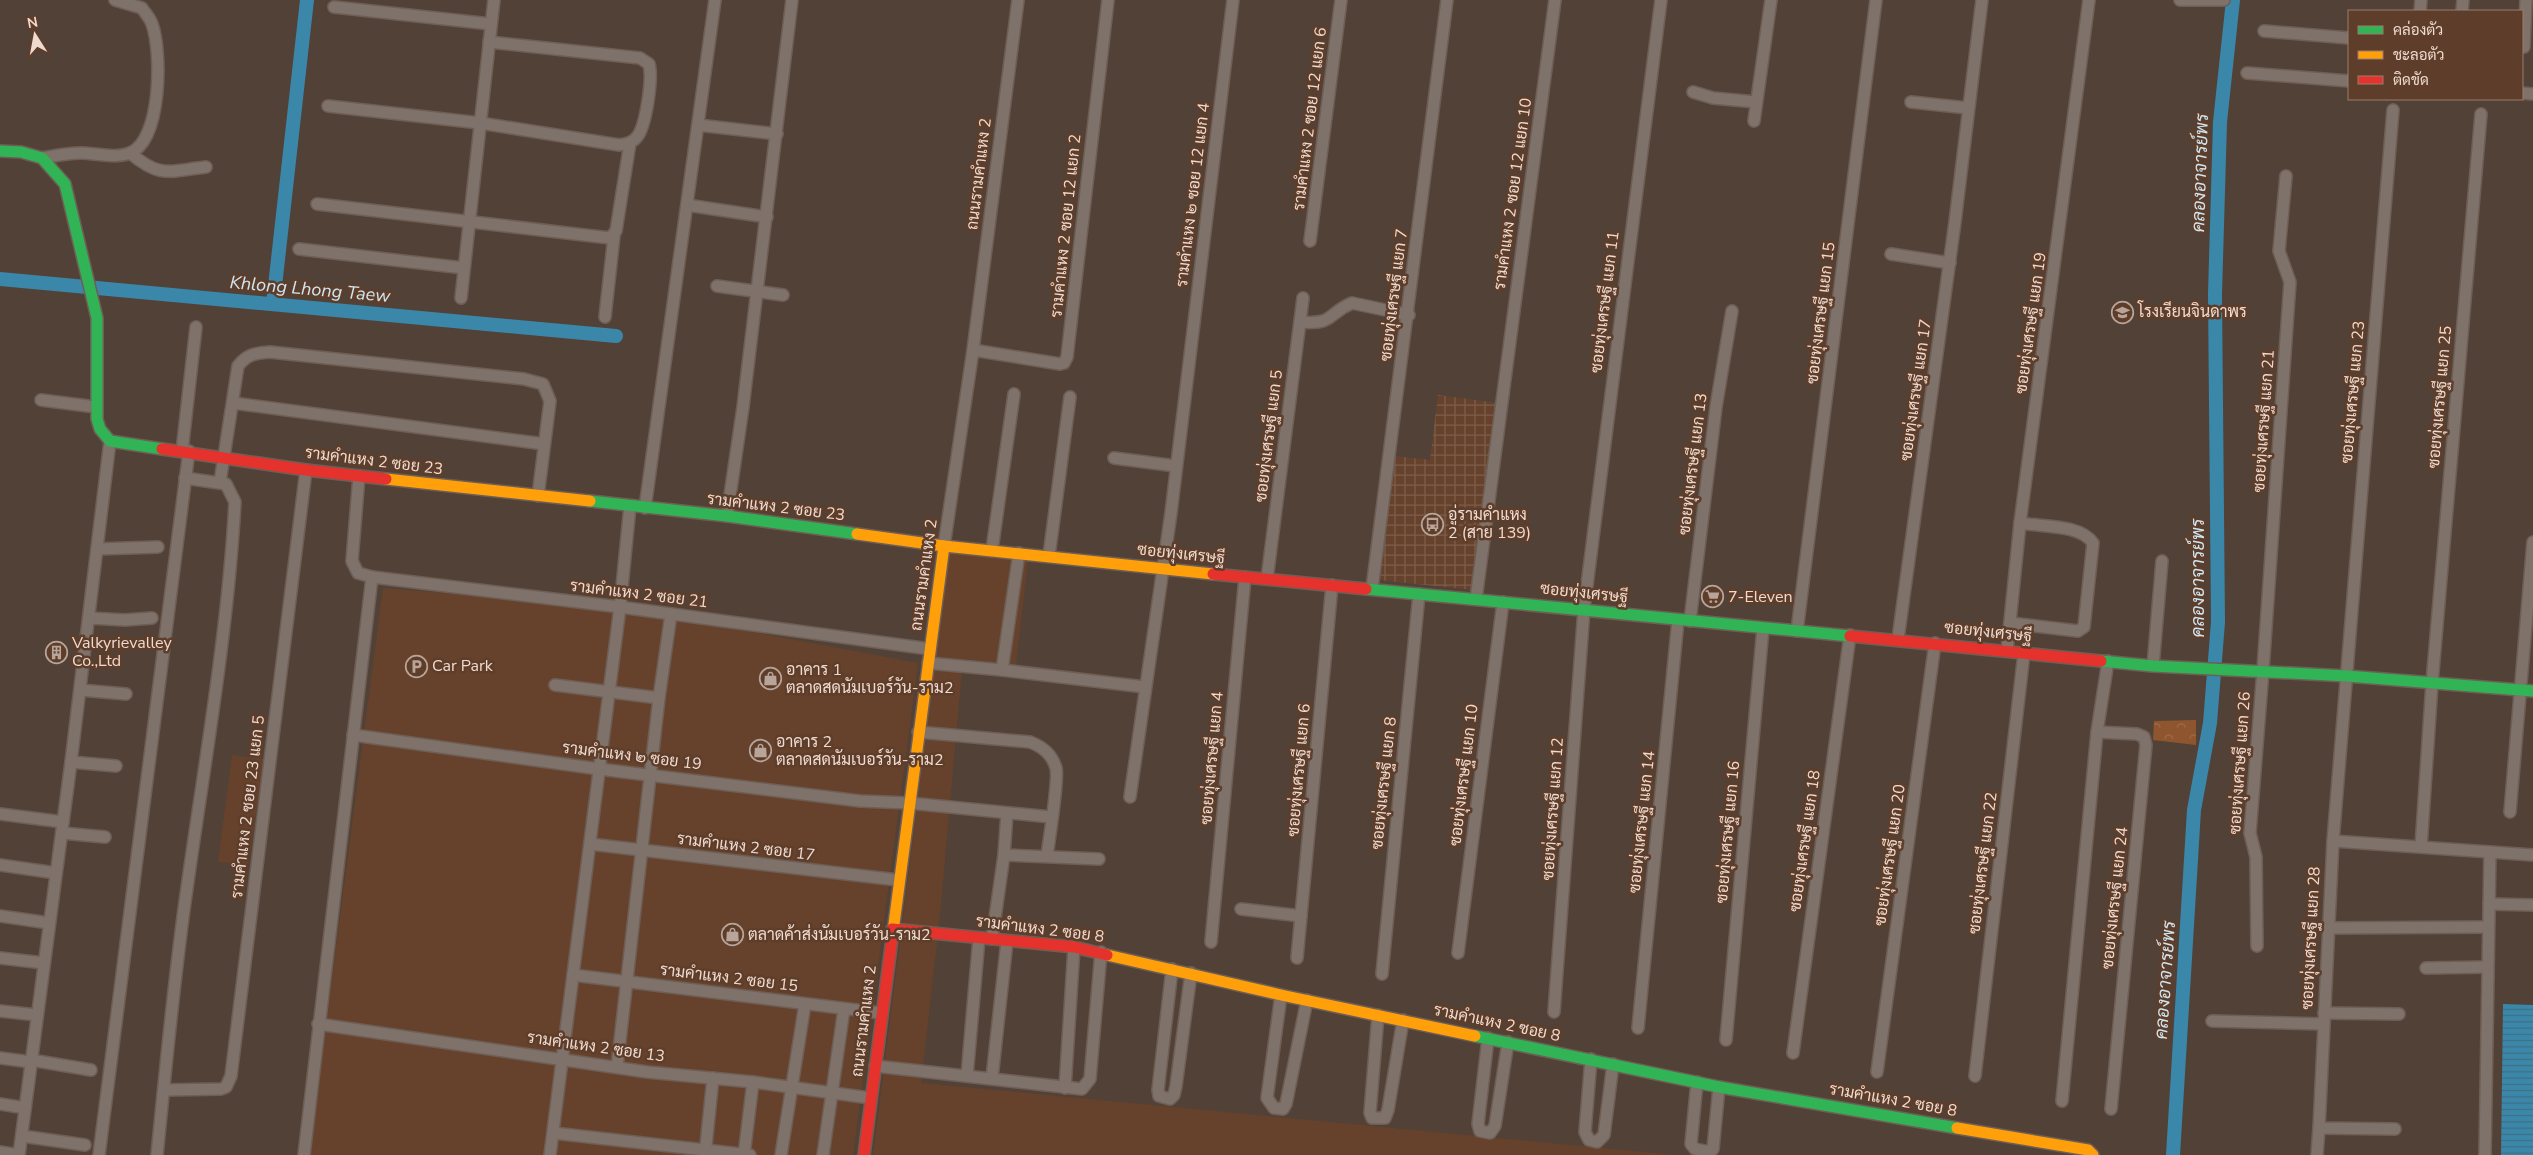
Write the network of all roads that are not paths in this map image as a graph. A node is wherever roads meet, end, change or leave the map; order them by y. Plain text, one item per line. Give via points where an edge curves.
1 (115, 0) edge
2 (494, 0) edge
3 (715, 0) edge
4 (792, 0) edge
5 (1018, 0) edge
6 (1108, 0) edge
7 (1233, 0) edge
8 (1341, 0) edge
9 (1556, 0) edge
10 (1661, 0) edge
11 (1771, 0) edge
12 (1876, 0) edge
13 (1982, 0) edge
14 (2089, 0) edge
15 (2180, 0) edge
16 (2526, 0) edge
17 (2220, 1) edge
18 (1447, 2) edge
19 (334, 7) dead end
20 (491, 24) junction
21 (2264, 31) dead end
22 (2348, 38) edge
23 (489, 42) junction
24 (2526, 47) edge
25 (2247, 73) dead end
26 (2348, 80) edge
27 (1694, 92) dead end
28 (1756, 102) junction
29 (1911, 102) dead end
30 (328, 106) dead end
31 (1968, 108) junction
32 (2393, 110) dead end
33 (2481, 114) dead end
34 (1754, 121) dead end
35 (480, 123) junction
36 (698, 125) junction
37 (777, 134) junction
38 (630, 143) junction
39 (0, 151) edge
40 (130, 153) junction
41 (37, 156) junction
42 (206, 167) dead end
43 (2286, 176) dead end
44 (317, 204) dead end
45 (687, 205) junction
46 (767, 217) junction
47 (469, 222) junction
48 (614, 236) junction
49 (1310, 241) dead end
50 (298, 249) dead end
51 (1891, 254) dead end
52 (1950, 263) junction
53 (464, 268) junction
54 (717, 286) dead end
55 (757, 291) junction
56 (783, 294) dead end
57 (461, 298) dead end
58 (1303, 298) dead end
59 (1732, 311) dead end
60 (1409, 315) junction
61 (605, 316) dead end
62 (1300, 322) junction
63 (196, 327) dead end
64 (973, 350) junction
65 (1014, 394) dead end
66 (1070, 397) dead end
67 (41, 400) dead end
68 (233, 403) junction
69 (96, 407) junction
70 (110, 441) junction
71 (544, 444) junction
72 (186, 451) junction
73 (225, 457) junction
74 (1114, 458) dead end
75 (1176, 466) junction
76 (306, 470) junction
77 (359, 476) junction
78 (185, 478) junction
79 (220, 482) junction
80 (538, 496) junction
81 (630, 506) junction
82 (645, 508) junction
83 (727, 516) junction
84 (2020, 523) junction
85 (2533, 542) edge
86 (944, 546) junction
87 (158, 547) dead end
88 (97, 549) junction
89 (992, 550) junction
90 (1019, 553) junction
91 (1049, 556) junction
92 (2162, 561) dead end
93 (1164, 569) junction
94 (372, 577) junction
95 (1245, 577) junction
96 (1267, 579) junction
97 (1332, 585) junction
98 (1372, 589) junction
99 (1419, 594) junction
100 (1476, 599) junction
101 (1503, 602) junction
102 (620, 607) junction
103 (1584, 609) junction
104 (670, 614) junction
105 (89, 618) junction
106 (152, 618) dead end
107 (1678, 620) junction
108 (1690, 621) junction
109 (2010, 623) junction
110 (1764, 628) junction
111 (1797, 631) junction
112 (1850, 635) junction
113 (1898, 639) junction
114 (1935, 643) junction
115 (930, 649) junction
116 (2007, 651) junction
117 (2024, 653) junction
118 (2108, 661) junction
119 (928, 663) junction
120 (2153, 666) junction
121 (1002, 670) junction
122 (2263, 670) junction
123 (2347, 676) junction
124 (2432, 683) junction
125 (555, 685) dead end
126 (1145, 687) junction
127 (80, 690) junction
128 (2521, 690) junction
129 (2533, 691) edge
130 (609, 692) junction
131 (126, 694) dead end
132 (659, 698) junction
133 (918, 732) junction
134 (2097, 732) junction
135 (353, 735) junction
136 (71, 762) junction
137 (116, 766) dead end
138 (599, 769) junction
139 (650, 775) junction
140 (1130, 797) dead end
141 (909, 804) junction
142 (2510, 812) dead end
143 (1007, 813) junction
144 (0, 814) edge
145 (1051, 817) junction
146 (62, 827) junction
147 (105, 837) dead end
148 (2333, 841) junction
149 (590, 844) junction
150 (2421, 847) junction
151 (641, 850) junction
152 (2490, 852) junction
153 (1004, 854) junction
154 (2533, 855) edge
155 (1047, 856) junction
156 (1100, 859) dead end
157 (0, 866) edge
158 (56, 873) junction
159 (898, 880) junction
160 (2488, 904) junction
161 (2533, 905) edge
162 (1241, 909) dead end
163 (0, 916) edge
164 (1301, 916) junction
165 (50, 923) junction
166 (2488, 926) junction
167 (2328, 928) junction
168 (892, 929) junction
169 (979, 938) junction
170 (992, 939) junction
171 (1007, 942) junction
172 (1210, 942) dead end
173 (2258, 946) dead end
174 (1074, 947) junction
175 (1100, 952) junction
176 (1458, 953) dead end
177 (0, 958) edge
178 (1297, 958) dead end
179 (44, 963) junction
180 (2487, 967) junction
181 (2426, 968) dead end
182 (1172, 969) junction
183 (1190, 973) junction
184 (1382, 974) dead end
185 (573, 975) junction
186 (626, 982) junction
187 (1282, 995) junction
188 (1307, 1000) junction
189 (805, 1004) junction
190 (0, 1010) edge
191 (844, 1010) junction
192 (1554, 1012) dead end
193 (881, 1013) junction
194 (2399, 1014) dead end
195 (1378, 1015) junction
196 (37, 1016) junction
197 (2323, 1019) junction
198 (1403, 1020) junction
199 (2212, 1021) dead end
200 (318, 1024) junction
201 (1638, 1028) dead end
202 (1488, 1038) junction
203 (1726, 1040) dead end
204 (1508, 1042) junction
205 (1793, 1053) dead end
206 (0, 1058) edge
207 (563, 1059) junction
208 (1591, 1060) junction
209 (31, 1061) junction
210 (1613, 1064) junction
211 (875, 1066) junction
212 (617, 1067) junction
213 (91, 1070) dead end
214 (1877, 1072) dead end
215 (967, 1076) junction
216 (1975, 1076) dead end
217 (713, 1078) junction
218 (992, 1078) junction
219 (753, 1082) junction
220 (1697, 1082) junction
221 (791, 1087) junction
222 (1720, 1087) junction
223 (1065, 1088) junction
224 (165, 1090) junction
225 (831, 1093) junction
226 (870, 1098) junction
227 (2062, 1101) dead end
228 (0, 1104) edge
229 (25, 1108) junction
230 (2111, 1109) dead end
231 (2319, 1128) junction
232 (2395, 1129) dead end
233 (553, 1133) junction
234 (22, 1136) junction
235 (85, 1145) dead end
236 (0, 1152) edge
237 (706, 1152) edge
238 (99, 1155) edge
239 (156, 1155) edge
240 (304, 1155) edge
241 (550, 1155) edge
242 (746, 1155) edge
243 (781, 1155) edge
244 (823, 1155) edge
245 (864, 1155) edge
246 (2093, 1155) edge
247 (2317, 1155) edge
248 (2485, 1155) edge

1 - 40 street via 142,8 152,23 158,64 154,112 146,139
2 - 20 street
3 - 36 street
4 - 37 street
5 - 64 street, ถนนรามคำแหง 2
6 - 64 street, รามคำแหง 2 ซอย 12 แยก 2 via 1067,357 1060,364
7 - 75 street, รามคำแหง ๒ ซอย 12 แยก 4
8 - 49 street, รามคำแหง 2 ซอย 12 แยก 6
9 - 100 street, รามคำแหง 2 ซอย 12 แยก 10
10 - 103 street, ซอยทุ่งเศรษฐี แยก 11
11 - 28 street
12 - 111 street, ซอยทุ่งเศรษฐี แยก 15
13 - 31 street, ซอยทุ่งเศรษฐี แยก 17
14 - 84 street, ซอยทุ่งเศรษฐี แยก 19
15 - 17 street
16 - 24 street
18 - 60 street, ซอยทุ่งเศรษฐี แยก 7
19 - 20 street
20 - 23 street
21 - 22 street
23 - 35 street
23 - 38 street via 623,55 640,58 649,64 651,89 638,136
25 - 26 street
27 - 28 street via 1713,98
28 - 34 street
29 - 31 street
30 - 35 street
31 - 52 street, ซอยทุ่งเศรษฐี แยก 17
32 - 123 street, ซอยทุ่งเศรษฐี แยก 23
33 - 124 street, ซอยทุ่งเศรษฐี แยก 25
35 - 38 street via 619,145
35 - 47 street
36 - 37 street
36 - 45 street
37 - 46 street
38 - 48 street
39 - 41 main road
40 - 41 street
40 - 42 street via 157,171
41 - 69 main road via 65,184 88,274 98,338
43 - 122 street, ซอยทุ่งเศรษฐี แยก 21 via 2279,251 2290,282
44 - 47 street
45 - 46 street
45 - 82 street
46 - 55 street
47 - 48 street
47 - 53 street
48 - 61 street
50 - 53 street
51 - 52 street
52 - 113 street, ซอยทุ่งเศรษฐี แยก 17
53 - 57 street
54 - 55 street
55 - 56 street
55 - 83 street
58 - 62 street, ซอยทุ่งเศรษฐี แยก 5
59 - 108 street, ซอยทุ่งเศรษฐี แยก 13 via 1715,411
60 - 62 street via 1352,303 1325,322
60 - 98 street, ซอยทุ่งเศรษฐี แยก 7
62 - 96 street, ซอยทุ่งเศรษฐี แยก 5
63 - 72 street
64 - 86 street, ถนนรามคำแหง 2
65 - 89 street
66 - 91 street
67 - 69 street
68 - 71 street
68 - 71 street via 238,366 254,353 270,352 524,379 544,384 548,394 550,401
68 - 73 street
69 - 70 main road via 100,429
70 - 72 main road, รามคำแหง 2 ซอย 23
70 - 88 street
71 - 80 street
72 - 73 main road, รามคำแหง 2 ซอย 23
72 - 78 street
73 - 76 main road, รามคำแหง 2 ซอย 23
73 - 79 street
74 - 75 street
75 - 93 street, รามคำแหง ๒ ซอย 12 แยก 4
76 - 77 main road, รามคำแหง 2 ซอย 23
76 - 224 street, รามคำแหง 2 ซอย 23 แยก 5 via 231,1076 226,1087 221,1089
77 - 80 main road, รามคำแหง 2 ซอย 23
77 - 94 street, รามคำแหง 2 ซอย 21 via 352,561 358,573
78 - 79 street
78 - 238 street
79 - 224 street via 226,484 233,495 234,517 212,709 171,1003
80 - 81 main road, รามคำแหง 2 ซอย 23
81 - 82 main road, รามคำแหง 2 ซอย 23
81 - 102 street
82 - 83 main road, รามคำแหง 2 ซอย 23
83 - 86 main road, รามคำแหง 2 ซอย 23
84 - 109 street, ซอยทุ่งเศรษฐี แยก 19
84 - 109 street via 2078,531 2088,535 2093,543 2084,627 2078,631
85 - 128 street
86 - 89 main road, ซอยทุ่งเศรษฐี
86 - 115 main road, ถนนรามคำแหง 2
87 - 88 street
88 - 105 street
89 - 90 main road, ซอยทุ่งเศรษฐี
90 - 91 main road, ซอยทุ่งเศรษฐี
90 - 121 street
91 - 93 main road, ซอยทุ่งเศรษฐี
92 - 120 street
93 - 95 main road, ซอยทุ่งเศรษฐี
93 - 126 street, รามคำแหง ๒ ซอย 12 แยก 4
94 - 102 street, รามคำแหง 2 ซอย 21
94 - 135 street
95 - 96 main road, ซอยทุ่งเศรษฐี
95 - 172 street, ซอยทุ่งเศรษฐี แยก 4
96 - 97 main road, ซอยทุ่งเศรษฐี
97 - 98 main road, ซอยทุ่งเศรษฐี
97 - 164 street, ซอยทุ่งเศรษฐี แยก 6
98 - 99 main road, ซอยทุ่งเศรษฐี
99 - 100 main road, ซอยทุ่งเศรษฐี
99 - 184 street, ซอยทุ่งเศรษฐี แยก 8
100 - 101 main road, ซอยทุ่งเศรษฐี
101 - 103 main road, ซอยทุ่งเศรษฐี
101 - 176 street, ซอยทุ่งเศรษฐี แยก 10
102 - 104 street, รามคำแหง 2 ซอย 21
102 - 130 street
103 - 107 main road, ซอยทุ่งเศรษฐี
103 - 192 street, ซอยทุ่งเศรษฐี แยก 12
104 - 115 street, รามคำแหง 2 ซอย 21
104 - 132 street
105 - 106 street
105 - 127 street
107 - 108 main road, ซอยทุ่งเศรษฐี
107 - 201 street, ซอยทุ่งเศรษฐี แยก 14
108 - 110 main road, ซอยทุ่งเศรษฐี
109 - 116 street, ซอยทุ่งเศรษฐี แยก 19
110 - 111 main road, ซอยทุ่งเศรษฐี
110 - 203 street, ซอยทุ่งเศรษฐี แยก 16
111 - 112 main road, ซอยทุ่งเศรษฐี
112 - 113 main road, ซอยทุ่งเศรษฐี
112 - 205 street, ซอยทุ่งเศรษฐี แยก 18
113 - 114 main road, ซอยทุ่งเศรษฐี
114 - 116 main road, ซอยทุ่งเศรษฐี
114 - 214 street, ซอยทุ่งเศรษฐี แยก 20
115 - 119 main road, ถนนรามคำแหง 2
116 - 117 main road, ซอยทุ่งเศรษฐี
117 - 118 main road, ซอยทุ่งเศรษฐี
117 - 216 street, ซอยทุ่งเศรษฐี แยก 22
118 - 120 main road, ซอยทุ่งเศรษฐี
118 - 134 street, ซอยทุ่งเศรษฐี แยก 24
119 - 121 street
119 - 133 main road, ถนนรามคำแหง 2
120 - 122 main road, ซอยทุ่งเศรษฐี
121 - 126 street
122 - 123 main road, ซอยทุ่งเศรษฐี
122 - 173 street, ซอยทุ่งเศรษฐี แยก 26 via 2250,832 2256,857
123 - 124 main road, ซอยทุ่งเศรษฐี
123 - 148 street, ซอยทุ่งเศรษฐี แยก 28
124 - 128 main road, ซอยทุ่งเศรษฐี
124 - 150 street, ซอยทุ่งเศรษฐี แยก 25
125 - 130 street
126 - 140 street, รามคำแหง ๒ ซอย 12 แยก 4
127 - 131 street
127 - 136 street
128 - 129 main road, ซอยทุ่งเศรษฐี
128 - 142 street
130 - 132 street
130 - 138 street
132 - 139 street
133 - 141 main road, ถนนรามคำแหง 2
133 - 145 street via 1030,742 1041,747 1050,754 1056,769
134 - 227 street, ซอยทุ่งเศรษฐี แยก 24
134 - 230 street, ซอยทุ่งเศรษฐี แยก 24 via 2137,734 2144,737 2146,745
135 - 138 street, รามคำแหง ๒ ซอย 19
135 - 200 street
136 - 137 street
136 - 146 street
138 - 139 street, รามคำแหง ๒ ซอย 19
138 - 149 street
139 - 141 street, รามคำแหง ๒ ซอย 19
139 - 151 street
141 - 143 street, รามคำแหง ๒ ซอย 19
141 - 159 main road, ถนนรามคำแหง 2
143 - 145 street, รามคำแหง ๒ ซอย 19
143 - 153 street
144 - 146 street
145 - 155 street
146 - 147 street
146 - 158 street
148 - 150 street
148 - 167 street, ซอยทุ่งเศรษฐี แยก 28
149 - 151 street, รามคำแหง 2 ซอย 17
149 - 185 street
150 - 152 street
151 - 159 street, รามคำแหง 2 ซอย 17
151 - 186 street
152 - 154 street
152 - 160 street
153 - 155 street
153 - 170 street
155 - 156 street
157 - 158 street
158 - 165 street
159 - 168 main road, ถนนรามคำแหง 2
160 - 161 street
160 - 166 street
162 - 164 street
163 - 165 street
164 - 178 street, ซอยทุ่งเศรษฐี แยก 6
165 - 179 street
166 - 167 street
166 - 180 street
167 - 197 street, ซอยทุ่งเศรษฐี แยก 28
168 - 169 main road, รามคำแหง 2 ซอย 8
168 - 193 main road, ถนนรามคำแหง 2
169 - 170 main road, รามคำแหง 2 ซอย 8
169 - 215 street
170 - 171 main road, รามคำแหง 2 ซอย 8
171 - 174 main road, รามคำแหง 2 ซอย 8
171 - 218 street
174 - 175 main road, รามคำแหง 2 ซอย 8
174 - 223 street
175 - 182 main road, รามคำแหง 2 ซอย 8
175 - 223 street via 1090,1079 1082,1089
177 - 179 street
179 - 196 street
180 - 181 street
180 - 248 street
182 - 183 main road, รามคำแหง 2 ซอย 8
182 - 183 street via 1158,1090 1159,1096 1164,1098 1170,1099 1176,1086
183 - 187 main road, รามคำแหง 2 ซอย 8
185 - 186 street, รามคำแหง 2 ซอย 15
185 - 207 street
186 - 189 street, รามคำแหง 2 ซอย 15
186 - 212 street
187 - 188 main road, รามคำแหง 2 ซอย 8
187 - 188 street via 1268,1098 1274,1108 1283,1109 1286,1104
188 - 195 main road, รามคำแหง 2 ซอย 8
189 - 191 street, รามคำแหง 2 ซอย 15
189 - 221 street
190 - 196 street
191 - 193 street, รามคำแหง 2 ซอย 15
191 - 225 street
193 - 211 main road, ถนนรามคำแหง 2
194 - 197 street
195 - 198 main road, รามคำแหง 2 ซอย 8
195 - 198 street via 1370,1112 1372,1118 1379,1120 1385,1118 1388,1110
196 - 209 street
197 - 199 street
197 - 231 street, ซอยทุ่งเศรษฐี แยก 28
198 - 202 main road, รามคำแหง 2 ซอย 8
200 - 207 street, รามคำแหง 2 ซอย 13
200 - 240 street
202 - 204 main road, รามคำแหง 2 ซอย 8
202 - 204 street via 1478,1124 1484,1133 1490,1133 1495,1126
204 - 208 main road, รามคำแหง 2 ซอย 8
206 - 209 street
207 - 212 street, รามคำแหง 2 ซอย 13
207 - 233 street
208 - 210 main road, รามคำแหง 2 ซอย 8
208 - 210 street via 1585,1132 1589,1140 1597,1142 1604,1135
209 - 213 street
209 - 229 street
210 - 220 main road, รามคำแหง 2 ซอย 8
211 - 215 street
211 - 226 main road, ถนนรามคำแหง 2
212 - 217 street, รามคำแหง 2 ซอย 13
215 - 218 street
217 - 219 street, รามคำแหง 2 ซอย 13
217 - 237 street
218 - 223 street
219 - 221 street, รามคำแหง 2 ซอย 13
219 - 242 street
220 - 222 main road, รามคำแหง 2 ซอย 8
220 - 222 street via 1691,1144 1694,1150 1710,1152 1713,1149
221 - 225 street, รามคำแหง 2 ซอย 13
221 - 243 street
222 - 246 main road, รามคำแหง 2 ซอย 8 via 2088,1150
224 - 239 street
225 - 226 street, รามคำแหง 2 ซอย 13
225 - 244 street
226 - 245 main road, ถนนรามคำแหง 2
228 - 229 street
229 - 234 street
231 - 232 street
231 - 247 street, ซอยทุ่งเศรษฐี แยก 28
233 - 237 street
233 - 241 street
234 - 235 street
234 - 236 street via 19,1155
237 - 242 street

